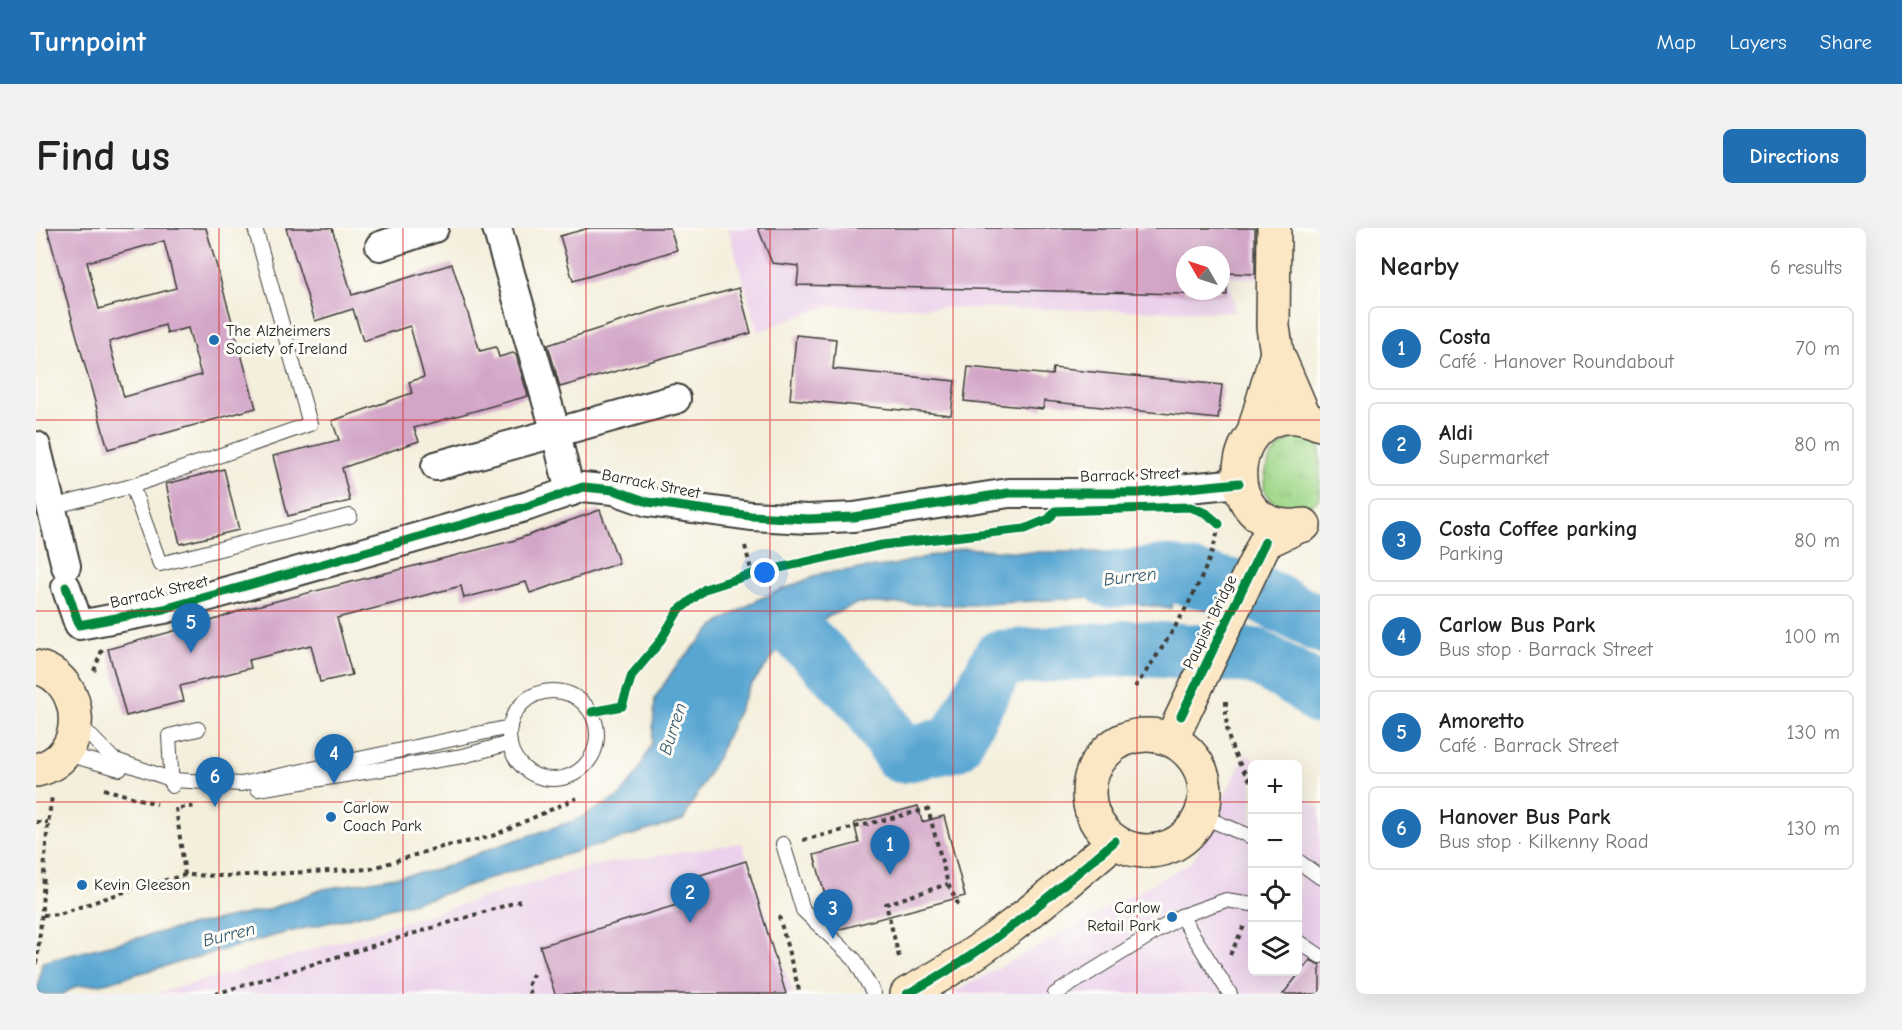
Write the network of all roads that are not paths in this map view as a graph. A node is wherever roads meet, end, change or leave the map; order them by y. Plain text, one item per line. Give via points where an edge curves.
1 (255, 228) edge
2 (434, 228) edge
3 (497, 228) edge
4 (1274, 228) edge
5 (380, 246) dead end
6 (1277, 353) junction
7 (676, 399) dead end
8 (1314, 418) edge
9 (556, 433) junction
10 (1253, 434) junction
11 (36, 446) edge
12 (436, 466) dead end
13 (132, 486) junction
14 (570, 492) junction
15 (1247, 497) junction
16 (52, 507) junction
17 (350, 516) dead end
18 (1312, 524) edge
19 (1265, 542) junction
20 (36, 666) edge
21 (76, 722) junction
22 (510, 727) junction
23 (1176, 728) junction
24 (198, 729) dead end
25 (510, 742) junction
26 (46, 772) edge
27 (172, 783) junction
28 (1201, 816) junction
29 (1248, 835) edge
30 (1115, 841) junction
31 (783, 844) road end
32 (1302, 864) edge
33 (1320, 877) edge
34 (1248, 903) edge
35 (1181, 916) junction
36 (1302, 944) edge
37 (1320, 957) edge
38 (874, 994) edge
39 (907, 994) edge
40 (1054, 994) edge
41 (1230, 994) edge

1 - 13 lane via 310,424
2 - 5 street
3 - 9 street
4 - 6 street via 1273,327
6 - 8 street
6 - 10 street
7 - 9 street
8 - 10 street via 1284,417
9 - 12 street
9 - 14 street
10 - 15 street via 1240,457
11 - 16 street
13 - 16 lane
13 - 17 lane via 160,564
14 - 15 street, Barrack Street via 583,487 604,489 648,502 751,516 808,519 854,517 1009,492
14 - 16 street, Barrack Street via 164,609 79,626
15 - 18 street via 1276,524
15 - 19 street
18 - 19 street
19 - 23 street, Paupish Bridge
20 - 21 street via 58,677 69,690
21 - 26 street via 73,738
21 - 27 lane via 112,759
22 - 25 lane
22 - 25 lane via 515,712 525,701 553,690 582,701 592,712 597,727 592,757 568,776 553,779 525,769
22 - 27 lane via 241,784
23 - 28 street via 1204,780
23 - 30 street via 1134,736 1116,744 1093,773 1089,792 1092,811 1101,828
24 - 27 lane via 169,736
25 - 27 lane via 463,756 241,792
26 - 27 lane
28 - 29 lane
28 - 30 street via 1192,831 1163,849 1130,849
30 - 39 street via 1017,923 947,973
31 - 38 lane via 803,910 855,960
32 - 33 lane
34 - 35 lane via 1226,900
35 - 40 lane
35 - 41 lane
36 - 37 lane

